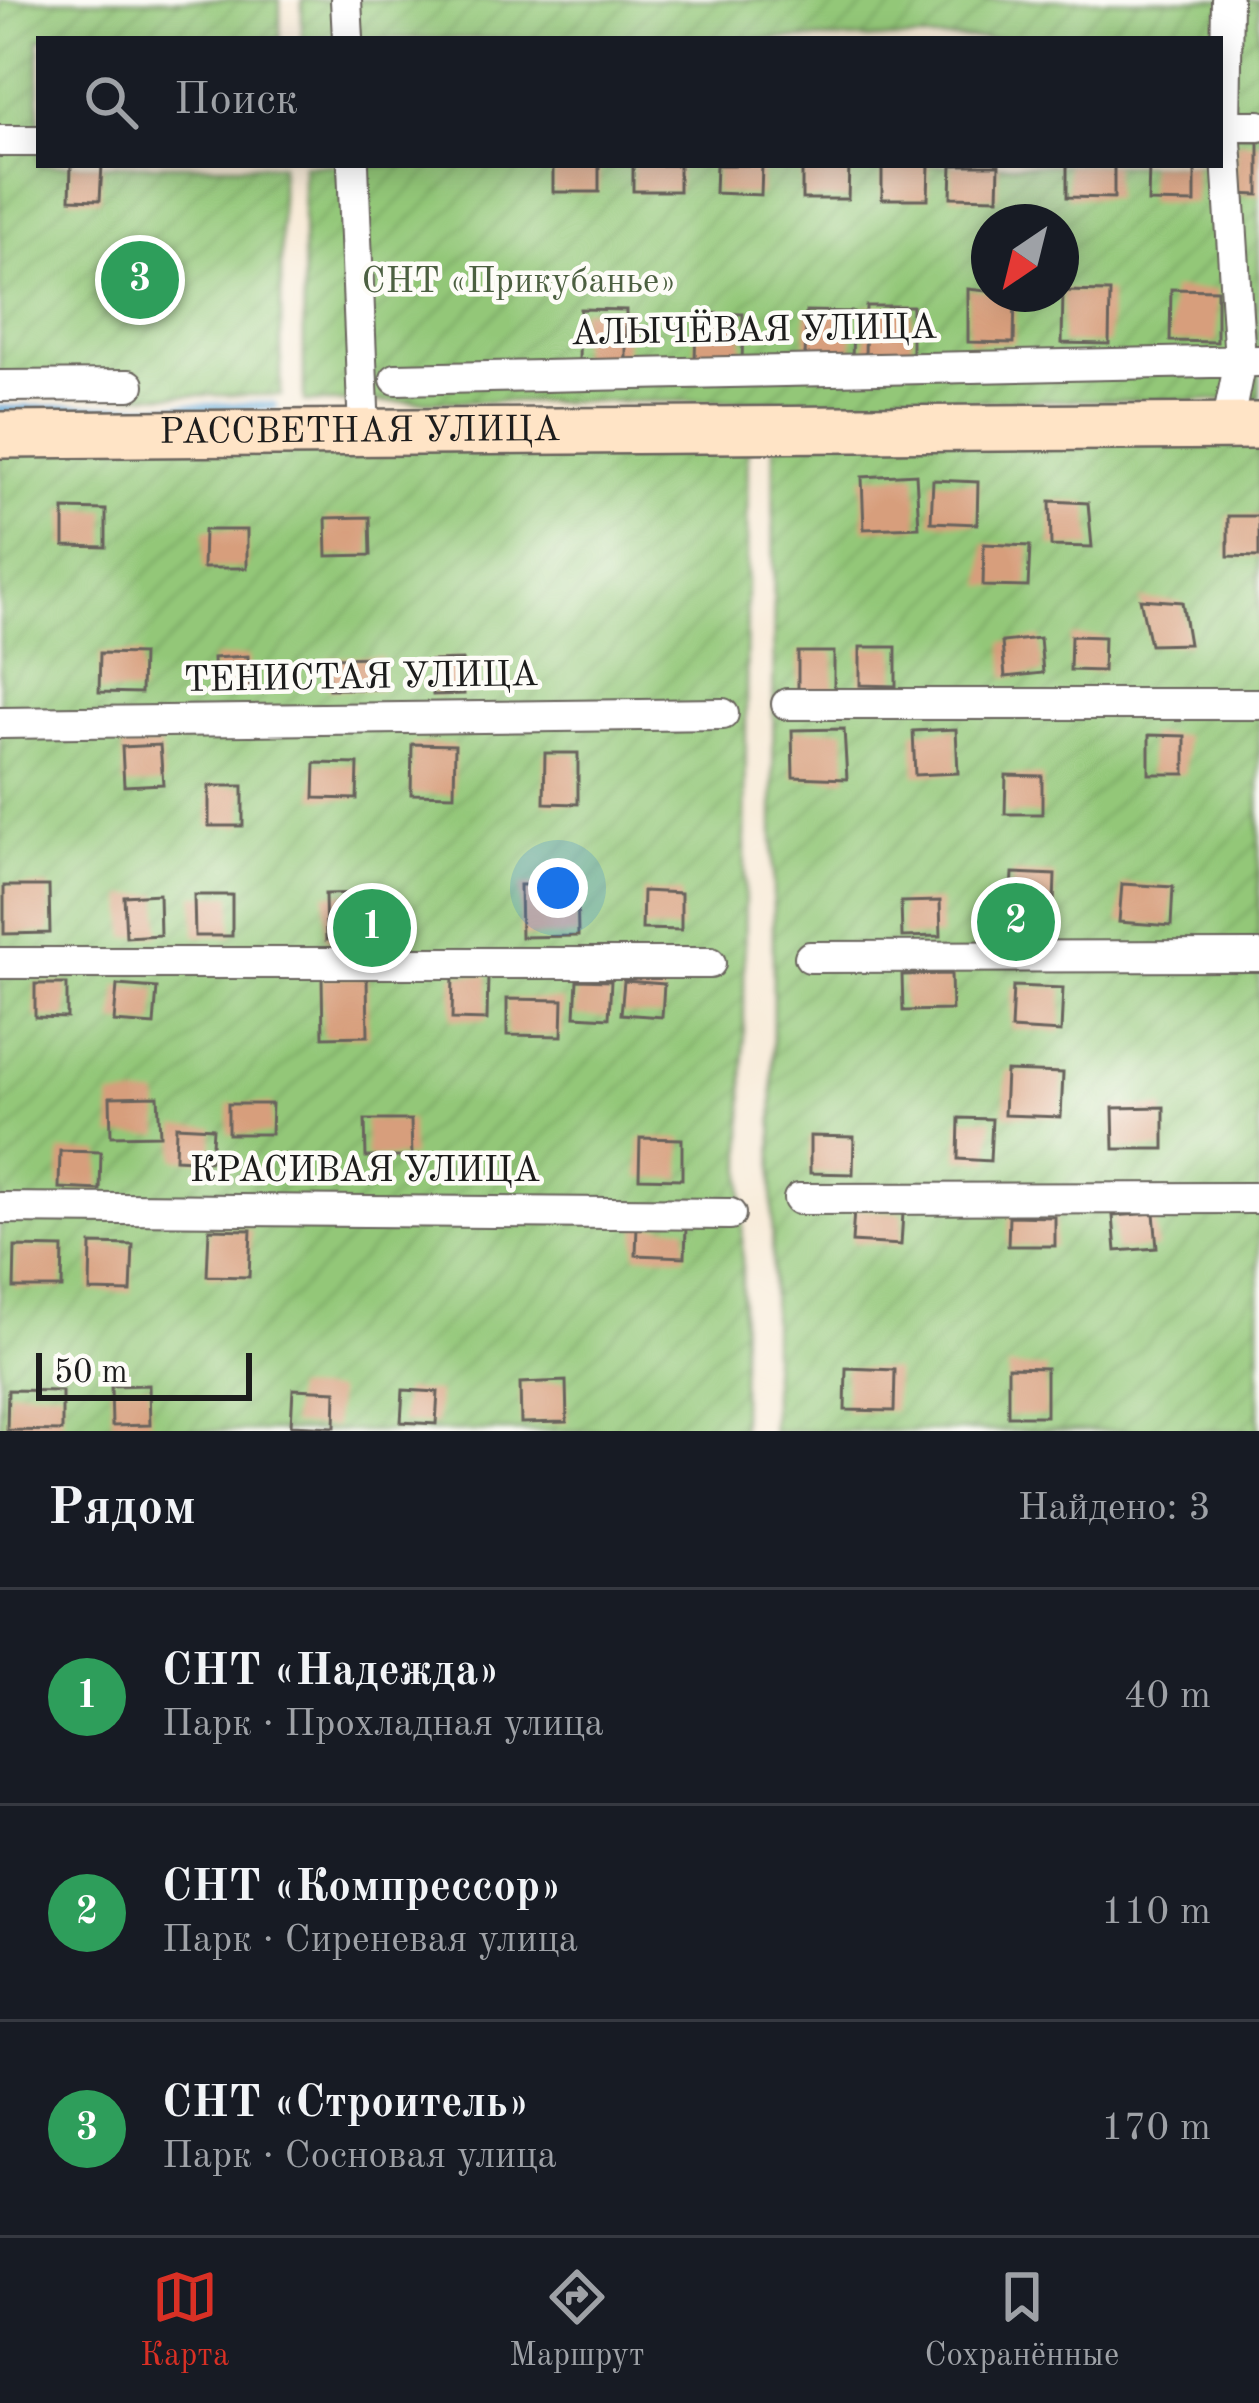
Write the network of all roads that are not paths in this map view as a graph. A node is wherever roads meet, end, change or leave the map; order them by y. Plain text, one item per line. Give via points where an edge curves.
1 (346, 0) edge
2 (1227, 0) edge
3 (348, 36) edge
4 (1223, 126) edge
5 (1259, 126) edge
6 (0, 141) edge
7 (36, 141) edge
8 (353, 168) edge
9 (1250, 361) edge
10 (395, 379) dead end
11 (129, 385) dead end
12 (0, 386) edge
13 (1243, 426) edge
14 (364, 432) junction
15 (0, 436) edge
16 (787, 704) dead end
17 (1259, 704) edge
18 (723, 714) dead end
19 (0, 722) edge
20 (1259, 956) edge
21 (810, 957) dead end
22 (710, 962) dead end
23 (0, 963) edge
24 (1259, 1198) edge
25 (800, 1199) dead end
26 (0, 1208) edge
27 (730, 1214) dead end

1 - 3 street
2 - 4 street
4 - 5 street
4 - 9 street
6 - 7 street
8 - 14 street
9 - 10 street, АЛЫЧЁВАЯ УЛИЦА
9 - 13 street
11 - 12 street
13 - 14 street, РАССВЕТНАЯ УЛИЦА
14 - 15 street, РАССВЕТНАЯ УЛИЦА
16 - 17 street
18 - 19 street, ТЕНИСТАЯ УЛИЦА
20 - 21 street
22 - 23 street
24 - 25 street
26 - 27 street, КРАСИВАЯ УЛИЦА

